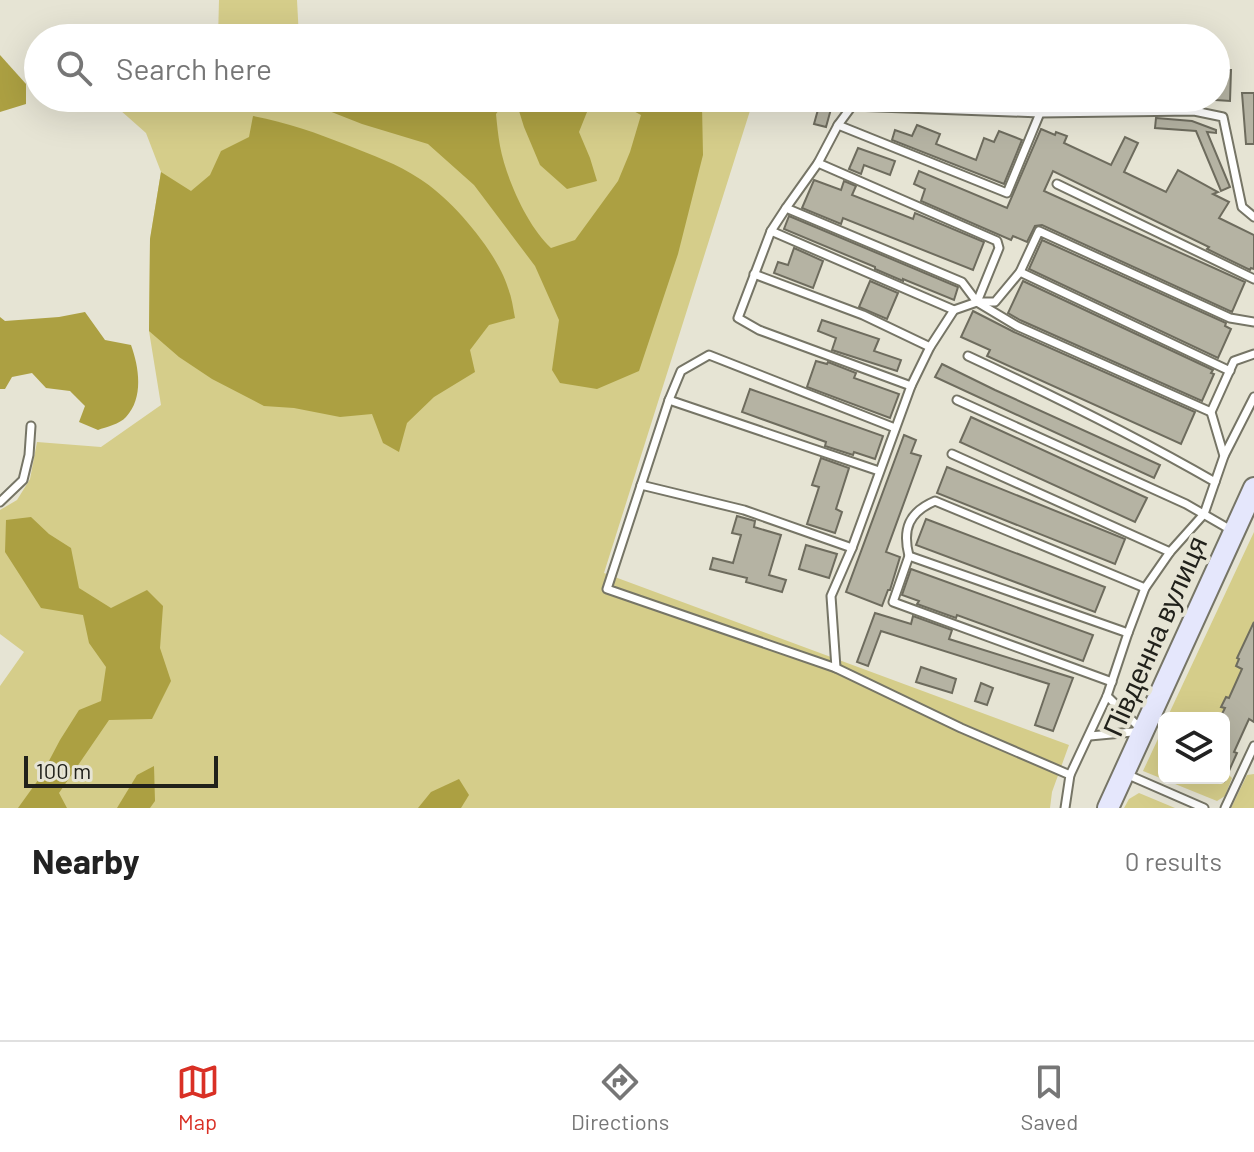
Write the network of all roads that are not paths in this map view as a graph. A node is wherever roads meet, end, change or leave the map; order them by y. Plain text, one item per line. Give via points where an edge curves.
1 (848, 112) edge
2 (1013, 112) edge
3 (1117, 112) edge
4 (1199, 112) edge
5 (1040, 113) junction
6 (838, 125) junction
7 (818, 163) junction
8 (1057, 184) dead end
9 (786, 208) junction
10 (1254, 217) edge
11 (771, 231) junction
12 (1020, 272) junction
13 (754, 274) junction
14 (1254, 279) edge
15 (977, 302) junction
16 (954, 310) junction
17 (1254, 322) edge
18 (930, 347) junction
19 (1254, 354) edge
20 (968, 356) dead end
21 (1230, 371) junction
22 (911, 386) junction
23 (1254, 397) edge
24 (669, 400) junction
25 (957, 400) dead end
26 (1211, 412) junction
27 (31, 426) dead end
28 (895, 428) junction
29 (952, 454) dead end
30 (1224, 456) junction
31 (879, 471) junction
32 (1215, 482) junction
33 (641, 485) junction
34 (1253, 493) edge
35 (0, 502) edge
36 (1204, 514) junction
37 (1233, 531) junction
38 (852, 548) junction
39 (1170, 552) junction
40 (909, 556) junction
41 (1145, 588) junction
42 (1128, 633) junction
43 (836, 668) junction
44 (1112, 682) junction
45 (1107, 696) junction
46 (1143, 731) junction
47 (1090, 736) junction
48 (1254, 746) edge
49 (1124, 773) junction
50 (1070, 775) junction
51 (1065, 808) edge
52 (1108, 808) edge
53 (1204, 808) edge
54 (1225, 808) edge

1 - 6 lane
2 - 5 lane
3 - 5 lane
4 - 10 lane via 1223,117 1242,207
5 - 6 lane via 1007,193
6 - 7 lane
7 - 9 lane
7 - 15 lane via 997,241 999,248
8 - 14 lane
9 - 11 lane
9 - 15 lane via 962,282
11 - 13 lane
11 - 16 lane
12 - 15 lane via 995,302
12 - 17 lane via 1039,231 1230,318
12 - 21 lane
13 - 18 lane
13 - 22 lane via 738,318
15 - 16 lane
15 - 26 lane via 1017,326
16 - 18 lane
18 - 22 lane
19 - 21 lane via 1234,361
20 - 32 lane
21 - 26 lane
22 - 28 lane
23 - 30 lane
24 - 28 lane via 681,371 709,355
24 - 31 lane
24 - 33 lane
25 - 36 lane
26 - 30 lane
27 - 35 lane via 23,480
28 - 31 lane
29 - 39 lane
30 - 32 lane
31 - 38 lane
32 - 36 lane
33 - 38 lane via 744,510
33 - 43 lane via 607,589
34 - 37 street, Південна вулиця
36 - 37 lane
36 - 39 lane
37 - 46 street, Південна вулиця
38 - 43 lane via 831,596
39 - 41 lane
40 - 41 lane via 906,531 913,516 935,501
40 - 42 lane
40 - 44 lane via 893,602
41 - 42 lane
42 - 44 lane
43 - 50 lane
44 - 45 lane
45 - 46 lane
45 - 47 lane
46 - 47 lane
46 - 49 street, Південна вулиця
47 - 50 lane
48 - 54 lane
49 - 52 street, Південна вулиця
49 - 53 lane
50 - 51 lane

